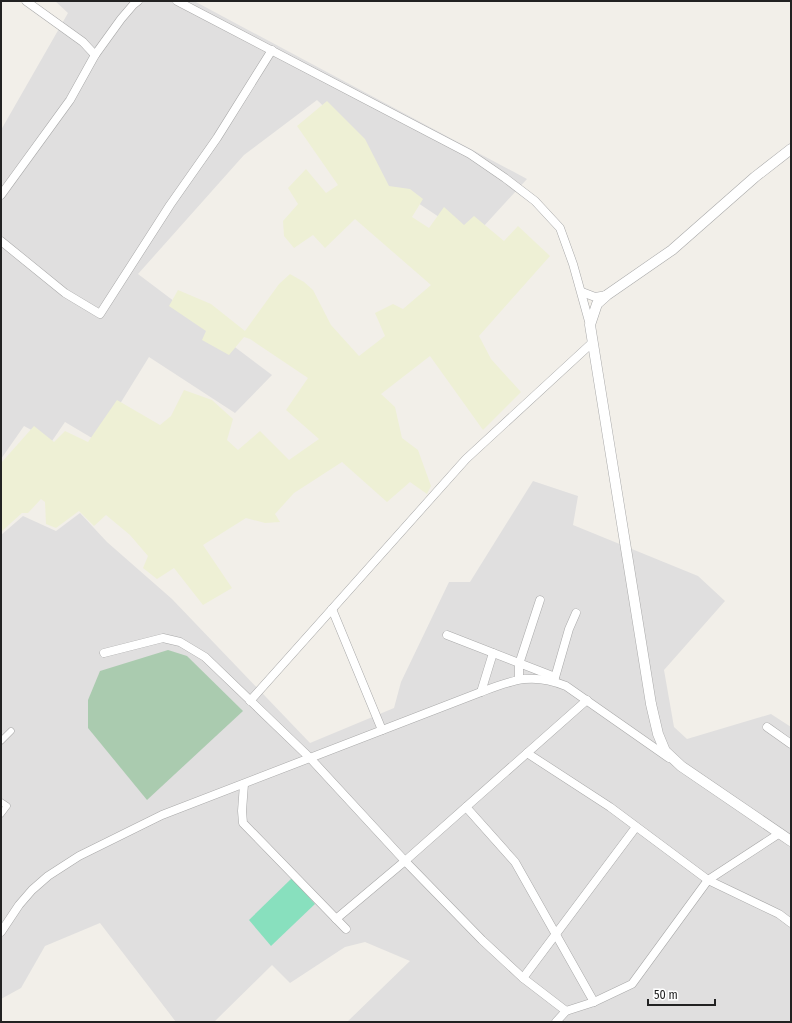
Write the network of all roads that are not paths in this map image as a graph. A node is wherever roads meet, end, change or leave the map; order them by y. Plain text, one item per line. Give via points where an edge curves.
1 (27, 1) edge
2 (138, 1) edge
3 (177, 1) edge
4 (272, 50) junction
5 (95, 55) junction
6 (791, 149) edge
7 (1, 195) edge
8 (1, 241) edge
9 (582, 292) junction
10 (607, 295) junction
11 (590, 325) junction
12 (593, 342) junction
13 (540, 600) dead end
14 (332, 609) junction
15 (576, 613) dead end
16 (447, 635) dead end
17 (104, 653) dead end
18 (493, 653) junction
19 (519, 664) junction
20 (519, 679) junction
21 (554, 679) junction
22 (481, 692) junction
23 (587, 700) junction
24 (250, 701) junction
25 (767, 727) dead end
26 (382, 730) junction
27 (11, 731) dead end
28 (658, 734) junction
29 (1, 741) edge
30 (791, 744) edge
31 (650, 745) junction
32 (527, 753) junction
33 (310, 758) junction
34 (681, 766) junction
35 (244, 784) junction
36 (1, 802) edge
37 (466, 807) junction
38 (1, 814) edge
39 (636, 826) junction
40 (780, 833) junction
41 (791, 841) edge
42 (405, 861) junction
43 (708, 880) junction
44 (336, 919) junction
45 (791, 923) edge
46 (346, 929) dead end
47 (1, 932) edge
48 (556, 935) junction
49 (523, 978) junction
50 (594, 1002) junction
51 (566, 1011) junction
52 (556, 1022) edge

1 - 5 street via 83,42
2 - 5 street via 121,19
3 - 4 street
4 - 8 street via 100,314 65,293
4 - 9 street via 470,154 535,201 560,228
5 - 7 street via 70,100
6 - 10 street via 672,250
9 - 10 street via 594,297
9 - 11 street
10 - 11 street via 597,304
11 - 12 street
12 - 14 street via 466,459
12 - 28 street
13 - 19 street
14 - 24 street
14 - 26 street
15 - 21 street
16 - 18 street
17 - 24 street via 163,638 180,642 205,657
18 - 19 street
18 - 22 street
19 - 20 street
19 - 21 street
20 - 21 street
20 - 22 street
21 - 23 street
22 - 26 street
23 - 31 street
23 - 32 street
24 - 33 street
25 - 30 street
26 - 33 street
27 - 29 street
28 - 31 street
28 - 34 street via 665,751
31 - 34 street
32 - 37 street
32 - 39 street
33 - 35 street
33 - 42 street
34 - 40 street
35 - 44 street via 243,824
35 - 47 street via 162,816 63,865 32,890
36 - 38 street via 7,806
37 - 42 street
37 - 48 street via 515,862
39 - 43 street
39 - 48 street
40 - 41 street
40 - 43 street
42 - 44 street
42 - 49 street
43 - 45 street via 778,914
43 - 50 street via 632,984
44 - 46 street
48 - 49 street
48 - 50 street
49 - 51 street
50 - 51 street
51 - 52 street

